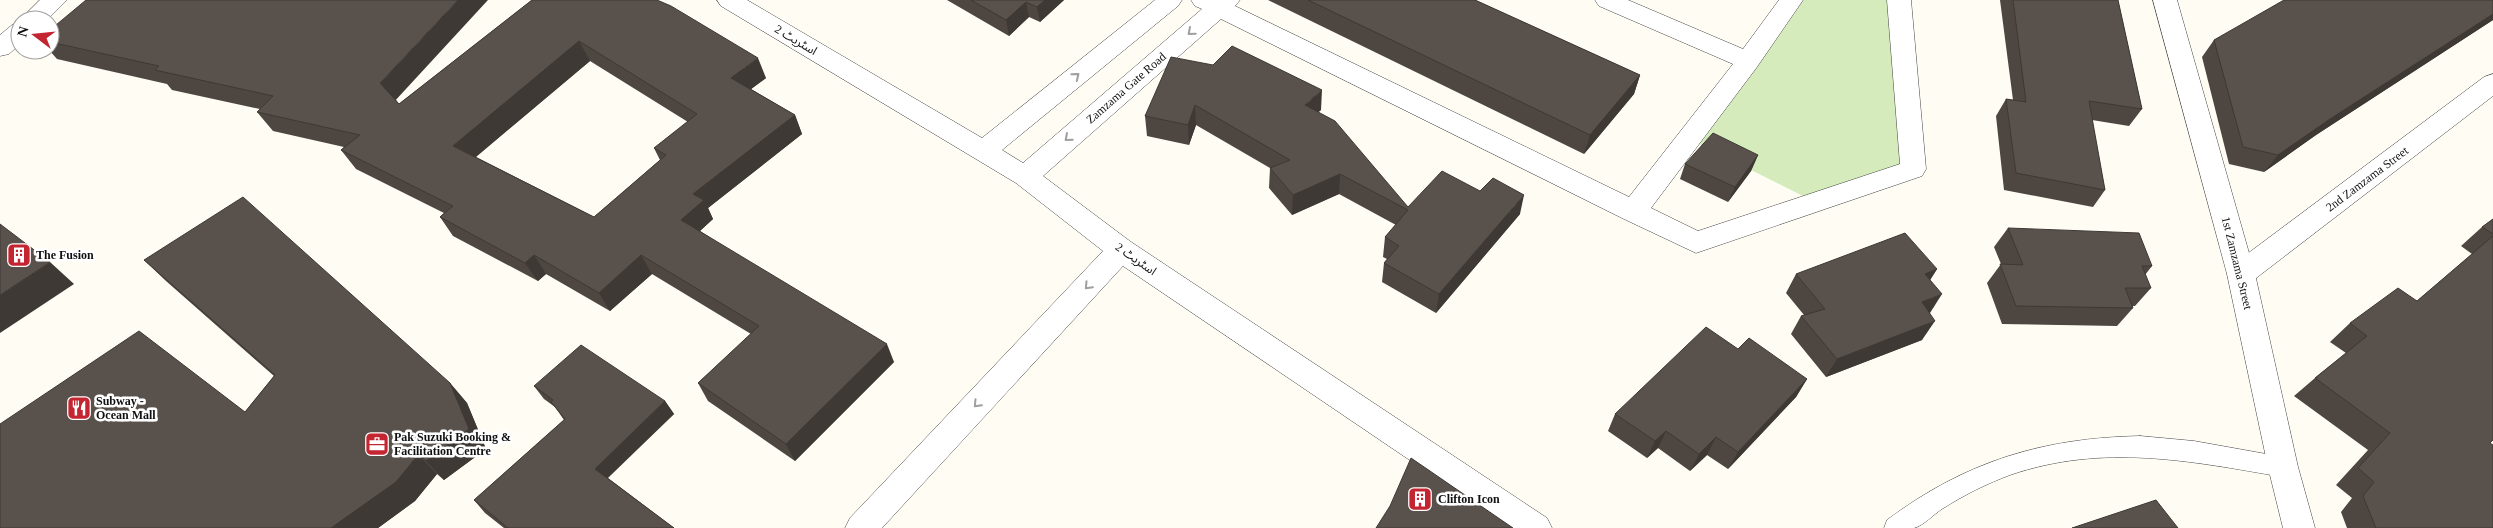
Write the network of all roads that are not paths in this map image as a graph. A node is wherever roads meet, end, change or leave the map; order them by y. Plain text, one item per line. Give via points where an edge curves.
1 (55, 0) edge
2 (729, 0) edge
3 (1170, 0) edge
4 (1607, 0) edge
5 (1791, 0) edge
6 (1899, 0) edge
7 (2165, 0) edge
8 (1217, 3) edge
9 (44, 10) edge
10 (10, 40) edge
11 (0, 48) edge
12 (1748, 61) junction
13 (2493, 83) edge
14 (984, 151) junction
15 (1025, 176) junction
16 (1633, 212) junction
17 (1121, 250) junction
18 (2241, 274) junction
19 (2283, 467) junction
20 (861, 528) edge
21 (1536, 528) edge
22 (1896, 528) edge
23 (2299, 528) edge

1 - 9 street
2 - 14 street, اسٹریٹ 2
14 -> 3 street
4 - 12 street
5 - 12 street
6 - 16 street via 1913,169 1696,242
7 - 18 street, 1st Zamzama Street
8 -> 15 street, Zamzama Gate Road
8 - 16 street
10 - 11 street
12 - 16 street
13 - 18 street, 2nd Zamzama Street
14 - 15 street, اسٹریٹ 2
15 - 17 street, اسٹریٹ 2
17 -> 20 street
17 - 21 street, اسٹریٹ 2
18 - 19 street, 1st Zamzama Street
19 - 22 lane via 2140,446 2069,451 2019,462 1967,480 1922,506
19 - 23 street, 1st Zamzama Street

